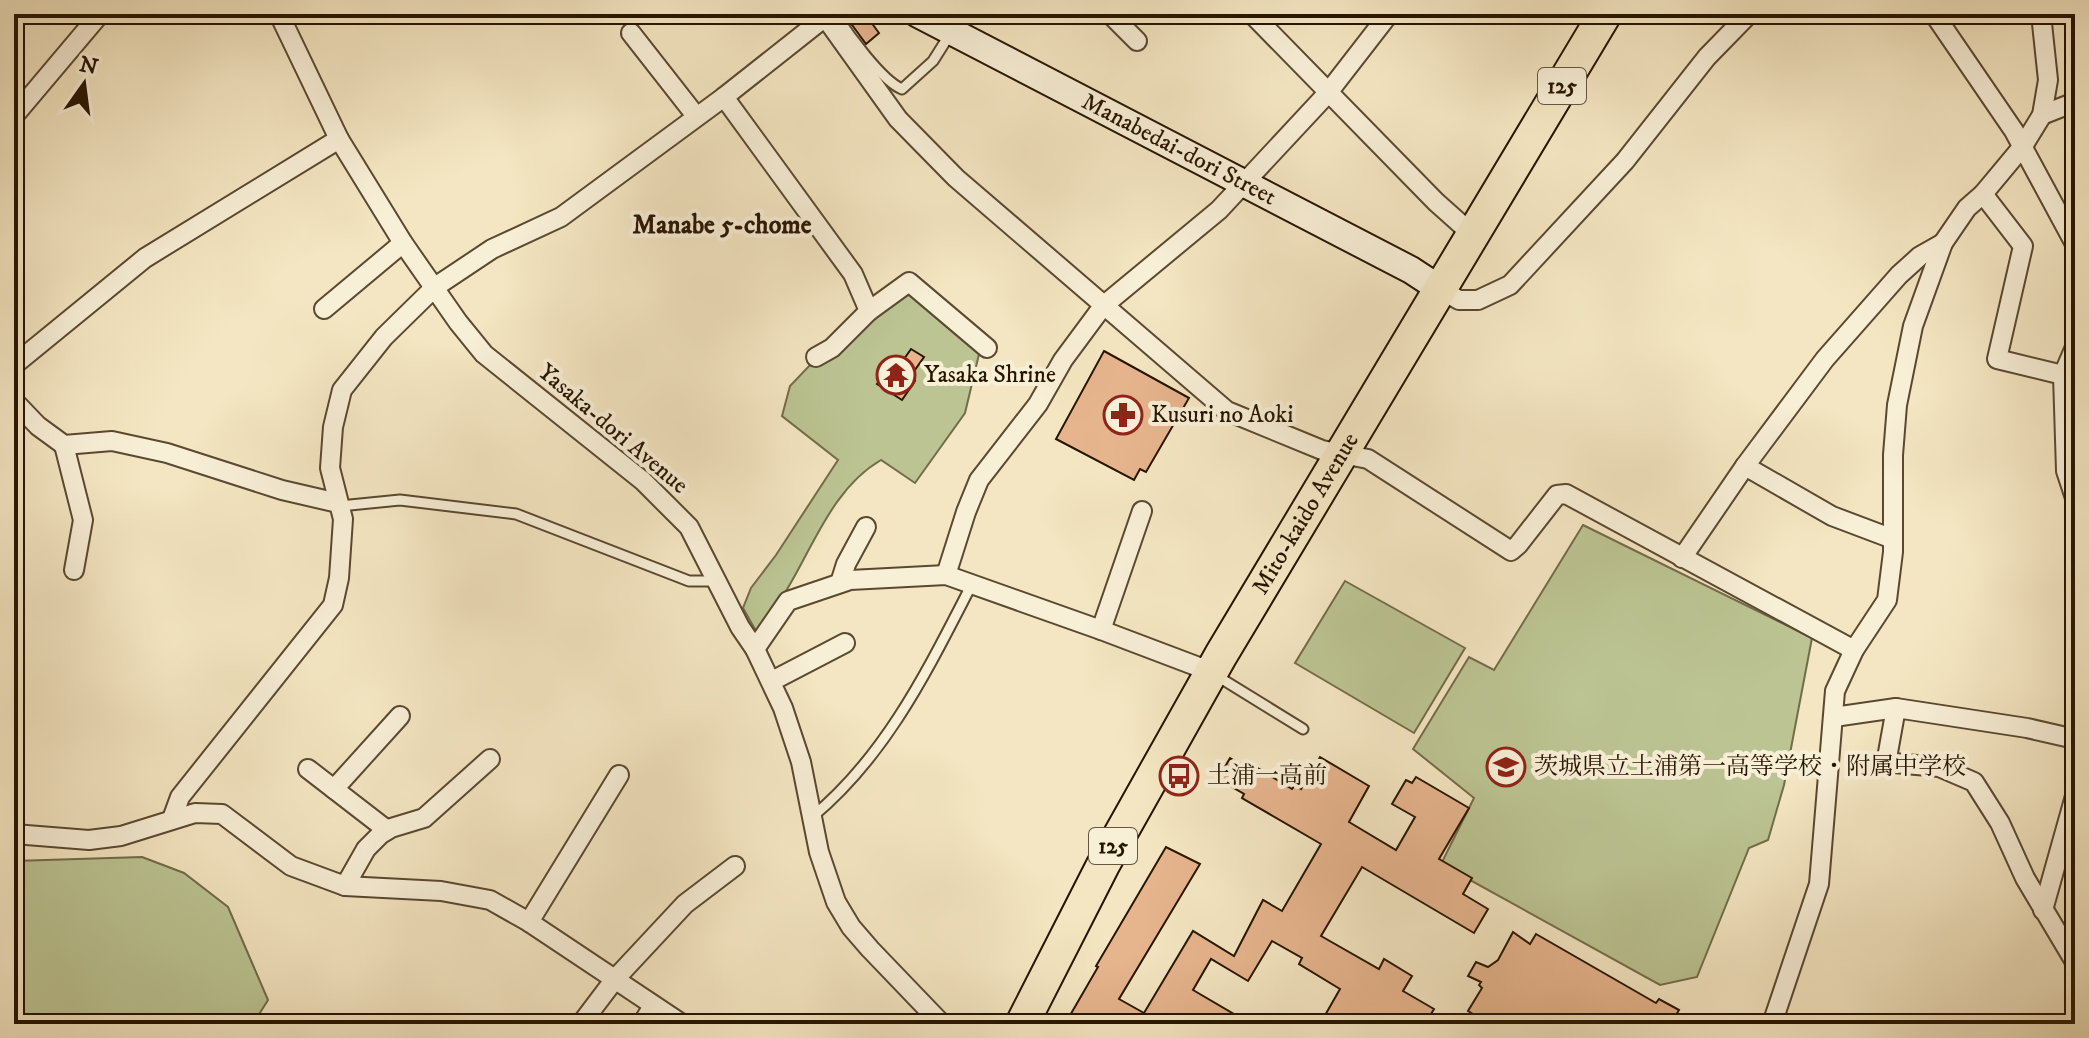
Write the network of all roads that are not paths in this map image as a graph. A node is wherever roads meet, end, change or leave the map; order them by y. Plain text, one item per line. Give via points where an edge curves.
1 (100, 14) edge
2 (279, 14) edge
3 (918, 14) edge
4 (1110, 14) edge
5 (1252, 14) edge
6 (1389, 14) edge
7 (1605, 14) edge
8 (1749, 14) edge
9 (1934, 14) edge
10 (2041, 14) edge
11 (830, 15) edge
12 (951, 31) junction
13 (631, 33) dead end
14 (1137, 41) dead end
15 (1327, 94) junction
16 (724, 97) junction
17 (2075, 102) edge
18 (2042, 115) junction
19 (14, 116) edge
20 (696, 116) junction
21 (339, 139) junction
22 (2023, 146) junction
23 (1243, 183) junction
24 (1983, 194) junction
25 (1473, 235) junction
26 (403, 243) junction
27 (1943, 243) junction
28 (2075, 244) edge
29 (435, 287) junction
30 (1440, 289) junction
31 (1103, 306) junction
32 (324, 309) dead end
33 (869, 311) junction
34 (2075, 347) edge
35 (987, 348) dead end
36 (816, 357) dead end
37 (14, 365) edge
38 (2063, 375) junction
39 (14, 401) edge
40 (64, 445) junction
41 (1341, 452) junction
42 (1745, 466) junction
43 (2075, 498) edge
44 (339, 504) junction
45 (1142, 511) dead end
46 (866, 527) dead end
47 (1893, 539) junction
48 (1682, 558) junction
49 (74, 570) dead end
50 (946, 575) junction
51 (716, 581) junction
52 (840, 583) junction
53 (972, 584) junction
54 (1101, 630) junction
55 (845, 643) dead end
56 (755, 649) junction
57 (1854, 650) junction
58 (1212, 672) junction
59 (772, 681) junction
60 (1896, 708) junction
61 (400, 716) dead end
62 (1834, 717) junction
63 (1303, 729) dead end
64 (2075, 739) edge
65 (490, 759) dead end
66 (308, 769) dead end
67 (619, 775) dead end
68 (334, 789) junction
69 (2075, 796) edge
70 (811, 818) junction
71 (172, 819) junction
72 (387, 830) junction
73 (14, 834) edge
74 (735, 866) dead end
75 (345, 886) junction
76 (2043, 910) junction
77 (529, 922) junction
78 (2075, 962) edge
79 (615, 979) junction
80 (653, 1006) junction
81 (581, 1024) edge
82 (642, 1024) edge
83 (682, 1024) edge
84 (942, 1024) edge
85 (1022, 1024) edge
86 (1772, 1024) edge

1 - 19 street
2 - 21 street, Yasaka-dori Avenue
3 - 12 street, Manabedai-dori Street
4 - 14 street
5 - 15 street
6 - 15 street
7 - 25 highway, Mito-kaido Avenue / 125
8 - 30 street via 1707,57 1625,161 1510,285 1478,300 1459,300
9 - 22 street
10 - 18 street via 2048,80
11 - 12 lane via 902,89 933,61
11 - 16 street
11 - 31 street via 898,119 956,178
12 - 23 street, Manabedai-dori Street
13 - 20 street
15 - 23 street
15 - 25 street
16 - 20 street
16 - 33 street via 853,274
17 - 18 street
18 - 22 street
20 - 29 street via 561,217 492,249
21 - 26 street, Yasaka-dori Avenue
21 - 37 street via 145,258
22 - 24 street
22 - 28 street
23 - 30 street, Manabedai-dori Street
23 - 31 street via 1219,210
24 - 27 street
24 - 38 street via 2023,246 1997,359
25 - 30 highway, Mito-kaido Avenue / 125
26 - 29 street, Yasaka-dori Avenue
26 - 32 street
27 - 42 street via 1899,275 1825,359
27 - 47 street via 1913,326 1897,405
29 - 44 street via 384,337 342,390 330,468
29 - 51 street, Yasaka-dori Avenue via 484,354 671,507 699,544
30 - 41 highway, Mito-kaido Avenue / 125
31 - 41 street via 1227,411 1309,445
31 - 50 street via 979,480
33 - 35 street via 909,282
33 - 36 street
34 - 38 street
38 - 43 street via 2066,471
39 - 40 street
40 - 44 street via 112,441
40 - 49 street via 83,520
41 - 48 street via 1368,459 1511,551 1557,495 1566,494
41 - 58 highway, Mito-kaido Avenue / 125
42 - 47 street via 1832,516
42 - 48 street
44 - 51 lane via 400,500 516,514 689,581
44 - 71 street via 343,519 333,605 180,797
45 - 54 street
46 - 52 street
47 - 57 street via 1887,600
48 - 57 street
50 - 52 street
50 - 53 street
51 - 56 street, Yasaka-dori Avenue
52 - 56 street via 788,601
53 - 54 street
53 - 70 lane via 894,726 850,782
54 - 58 street
55 - 59 street
56 - 59 street, Yasaka-dori Avenue
57 - 62 street via 1835,691
58 - 63 lane
58 - 85 highway, Mito-kaido Avenue / 125 via 1103,865
59 - 70 street, Yasaka-dori Avenue via 801,762
60 - 62 street
60 - 64 street
60 - 76 street via 1887,758 1939,767 1974,782
61 - 68 street
62 - 86 street via 1819,884
65 - 72 street via 424,818
66 - 68 street
67 - 77 street
68 - 72 street
69 - 76 street
70 - 84 street, Yasaka-dori Avenue via 824,870 851,927
71 - 73 street via 89,840
71 - 75 street via 222,814 291,866
72 - 75 street via 366,849
74 - 79 street via 685,904
75 - 77 street via 441,891 490,900
76 - 78 street
77 - 79 street
79 - 80 street
79 - 81 street
80 - 82 street
80 - 83 street

